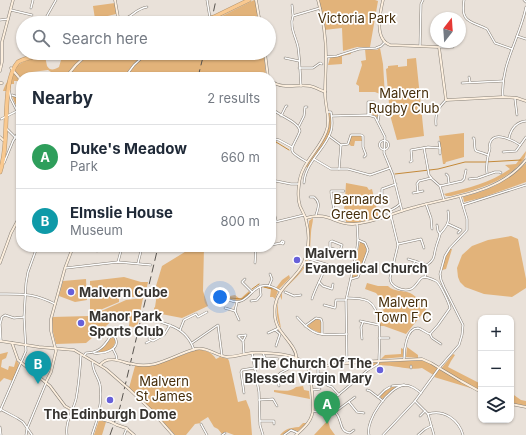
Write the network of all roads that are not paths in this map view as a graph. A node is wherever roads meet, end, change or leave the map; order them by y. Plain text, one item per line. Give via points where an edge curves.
1 (13, 0) edge
2 (33, 0) edge
3 (56, 0) edge
4 (115, 0) edge
5 (207, 0) edge
6 (248, 0) edge
7 (256, 0) edge
8 (318, 0) edge
9 (383, 0) edge
10 (423, 0) edge
11 (464, 0) edge
12 (524, 0) edge
13 (526, 2) edge
14 (292, 5) dead end
15 (147, 7) dead end
16 (526, 7) edge
17 (31, 8) dead end
18 (320, 8) junction
19 (11, 10) junction
20 (32, 15) dead end
21 (47, 16) edge
22 (118, 16) edge
23 (130, 16) edge
24 (211, 16) edge
25 (216, 16) edge
26 (259, 16) edge
27 (294, 16) junction
28 (8, 19) junction
29 (0, 20) edge
30 (517, 36) junction
31 (526, 39) edge
32 (385, 42) junction
33 (420, 46) junction
34 (430, 46) edge
35 (439, 48) edge
36 (512, 49) junction
37 (326, 57) junction
38 (286, 59) dead end
39 (22, 60) edge
40 (82, 60) edge
41 (139, 60) edge
42 (266, 60) edge
43 (299, 61) junction
44 (322, 64) dead end
45 (299, 68) junction
46 (9, 70) joint
47 (0, 71) edge
48 (69, 72) edge
49 (128, 72) edge
50 (267, 72) edge
51 (16, 76) edge
52 (470, 77) dead end
53 (503, 81) junction
54 (470, 82) junction
55 (2, 83) edge
56 (462, 83) dead end
57 (276, 84) edge
58 (301, 86) junction
59 (325, 92) junction
60 (11, 94) junction
61 (16, 96) edge
62 (503, 97) junction
63 (516, 98) junction
64 (446, 100) junction
65 (526, 100) edge
66 (286, 105) dead end
67 (305, 107) dead end
68 (16, 108) edge
69 (1, 111) dead end
70 (16, 112) edge
71 (276, 112) edge
72 (327, 112) junction
73 (368, 115) junction
74 (516, 115) dead end
75 (280, 116) junction
76 (332, 116) junction
77 (2, 121) junction
78 (378, 121) junction
79 (526, 121) edge
80 (436, 125) dead end
81 (299, 126) junction
82 (15, 136) joint
83 (329, 136) junction
84 (474, 137) dead end
85 (526, 137) edge
86 (509, 138) junction
87 (2, 139) edge
88 (276, 139) edge
89 (385, 140) junction
90 (439, 142) dead end
91 (341, 145) junction
92 (520, 145) junction
93 (292, 147) junction
94 (383, 148) junction
95 (424, 148) junction
96 (440, 148) junction
97 (504, 153) dead end
98 (440, 154) dead end
99 (488, 155) junction
100 (366, 156) dead end
101 (314, 159) junction
102 (526, 160) edge
103 (307, 162) junction
104 (412, 162) dead end
105 (2, 166) junction
106 (304, 167) junction
107 (501, 167) dead end
108 (390, 168) junction
109 (307, 169) junction
110 (339, 169) junction
111 (466, 170) dead end
112 (0, 172) edge
113 (487, 173) junction
114 (446, 174) dead end
115 (431, 178) junction
116 (469, 179) dead end
117 (276, 181) edge
118 (304, 183) dead end
119 (450, 183) junction
120 (299, 184) junction
121 (396, 184) junction
122 (526, 185) edge
123 (440, 186) junction
124 (344, 191) dead end
125 (423, 191) dead end
126 (418, 192) junction
127 (413, 193) dead end
128 (459, 196) junction
129 (310, 197) dead end
130 (383, 199) dead end
131 (444, 200) junction
132 (400, 204) junction
133 (426, 204) junction
134 (463, 205) junction
135 (402, 211) junction
136 (448, 211) dead end
137 (381, 212) dead end
138 (304, 214) junction
139 (316, 216) junction
140 (391, 216) junction
141 (306, 218) junction
142 (334, 219) junction
143 (276, 221) edge
144 (16, 224) edge
145 (356, 224) junction
146 (448, 224) junction
147 (437, 225) dead end
148 (431, 226) junction
149 (428, 227) dead end
150 (432, 229) dead end
151 (458, 233) dead end
152 (440, 234) junction
153 (358, 240) junction
154 (281, 243) dead end
155 (276, 244) edge
156 (398, 244) junction
157 (424, 248) dead end
158 (340, 251) junction
159 (35, 252) edge
160 (71, 252) edge
161 (121, 252) edge
162 (141, 252) edge
163 (255, 252) edge
164 (356, 255) junction
165 (309, 259) dead end
166 (408, 259) dead end
167 (415, 261) junction
168 (118, 262) junction
169 (0, 263) edge
170 (138, 263) junction
171 (254, 263) dead end
172 (326, 264) junction
173 (151, 265) dead end
174 (427, 265) junction
175 (65, 268) junction
176 (410, 269) dead end
177 (352, 272) junction
178 (271, 274) dead end
179 (425, 277) junction
180 (245, 279) dead end
181 (350, 279) junction
182 (319, 282) junction
183 (333, 284) dead end
184 (260, 286) junction
185 (269, 286) junction
186 (280, 291) junction
187 (252, 292) junction
188 (285, 292) dead end
189 (0, 294) edge
190 (25, 294) junction
191 (301, 295) dead end
192 (312, 299) dead end
193 (346, 299) junction
194 (229, 300) dead end
195 (251, 301) dead end
196 (237, 302) junction
197 (55, 304) junction
198 (324, 305) dead end
199 (226, 309) dead end
200 (235, 311) junction
201 (207, 312) dead end
202 (24, 317) junction
203 (297, 317) dead end
204 (240, 318) dead end
205 (154, 319) dead end
206 (0, 324) edge
207 (170, 325) junction
208 (379, 325) junction
209 (305, 326) junction
210 (279, 328) junction
211 (180, 330) junction
212 (275, 330) junction
213 (150, 333) dead end
214 (268, 333) dead end
215 (322, 334) junction
216 (347, 334) junction
217 (430, 334) junction
218 (379, 338) junction
219 (389, 338) dead end
220 (362, 339) dead end
221 (150, 340) junction
222 (0, 341) edge
223 (243, 341) dead end
224 (192, 342) junction
225 (12, 343) junction
226 (146, 343) dead end
227 (27, 345) junction
228 (439, 345) dead end
229 (276, 346) dead end
230 (55, 348) junction
231 (113, 350) junction
232 (194, 350) junction
233 (94, 353) junction
234 (252, 353) junction
235 (263, 353) junction
236 (81, 354) junction
237 (244, 354) junction
238 (84, 356) junction
239 (222, 356) junction
240 (296, 358) junction
241 (278, 359) dead end
242 (404, 359) junction
243 (117, 360) junction
244 (380, 360) junction
245 (20, 362) junction
246 (93, 362) junction
247 (348, 363) junction
248 (100, 365) junction
249 (318, 366) junction
250 (255, 368) junction
251 (307, 368) junction
252 (439, 368) junction
253 (323, 374) dead end
254 (46, 382) junction
255 (328, 383) dead end
256 (404, 385) junction
257 (279, 386) dead end
258 (320, 389) dead end
259 (311, 390) junction
260 (368, 390) dead end
261 (478, 390) edge
262 (244, 393) dead end
263 (422, 393) junction
264 (339, 395) junction
265 (355, 397) dead end
266 (378, 397) junction
267 (259, 400) junction
268 (383, 401) junction
269 (415, 401) junction
270 (349, 402) junction
271 (328, 403) junction
272 (514, 405) edge
273 (277, 406) dead end
274 (526, 407) edge
275 (0, 410) edge
276 (72, 410) junction
277 (313, 411) junction
278 (425, 411) junction
279 (335, 412) junction
280 (364, 412) dead end
281 (428, 414) junction
282 (420, 416) dead end
283 (98, 418) junction
284 (260, 421) junction
285 (274, 421) dead end
286 (201, 424) dead end
287 (432, 426) junction
288 (0, 427) edge
289 (27, 428) junction
290 (127, 428) junction
291 (354, 430) dead end
292 (225, 433) dead end
293 (297, 434) edge
294 (1, 435) edge
295 (26, 435) edge
296 (32, 435) edge
297 (67, 435) edge
298 (92, 435) edge
299 (124, 435) edge
300 (134, 435) edge
301 (173, 435) edge
302 (207, 435) edge
303 (222, 435) edge
304 (263, 435) edge
305 (284, 435) edge
306 (369, 435) edge
307 (383, 435) edge
308 (418, 435) edge
309 (434, 435) edge
310 (463, 435) edge

1 - 19 street
2 - 17 street
3 - 21 street
4 - 22 street
5 - 24 street
6 - 25 highway
7 - 26 street
8 - 18 street
9 - 32 street via 380,32
10 - 33 street
11 - 36 street via 462,10 467,20 487,29 498,44
12 - 13 street
14 - 27 street
15 - 23 street
16 - 30 street
18 - 27 street
18 - 37 street
19 - 20 street
19 - 28 street
27 - 43 street via 292,26
28 - 29 street
28 - 47 street via 2,42
30 - 31 street
30 - 36 street
32 - 33 street via 390,45
32 - 37 street via 376,48 359,49
33 - 34 street
35 - 64 street
36 - 53 street
37 - 59 street
38 - 43 street
39 - 46 highway
40 - 48 street
41 - 49 street
42 - 50 street
43 - 45 street
44 - 45 street via 313,68
45 - 58 street
46 - 51 street
52 - 54 street
53 - 54 street
53 - 62 street
54 - 56 street
55 - 60 street via 8,86
57 - 58 street
58 - 59 street
59 - 72 street
60 - 61 street
60 - 68 street
62 - 63 street
62 - 64 street
63 - 65 street
63 - 74 street
64 - 80 street via 436,112
66 - 75 street
67 - 81 street
69 - 77 highway
70 - 77 street
71 - 75 street
72 - 76 street via 331,112
72 - 103 street via 327,131
73 - 76 street
73 - 78 street
73 - 78 street via 368,102 374,102 379,115
75 - 81 street
76 - 83 street
77 - 82 street
77 - 87 highway
78 - 89 street
79 - 86 street via 514,127
81 - 93 street via 300,131
82 - 105 street
83 - 91 street
83 - 101 street
84 - 99 street via 474,150
85 - 92 street
86 - 92 street
86 - 99 street via 493,139
87 - 105 highway
88 - 93 street
89 - 94 street
89 - 94 street via 389,145
89 - 94 street via 379,144 380,148
90 - 96 street
91 - 100 street via 349,145 351,135 362,136
91 - 110 street
92 - 97 street via 516,151
93 - 103 street via 294,155
94 - 108 street
95 - 96 street
95 - 104 street via 410,149
95 - 115 street
96 - 98 street
99 - 113 street
101 - 109 street
101 - 110 street via 329,168
102 - 128 street via 499,183
103 - 106 street
105 - 112 highway
106 - 109 street
106 - 120 street
107 - 113 street via 500,173
108 - 110 street via 370,175
108 - 121 street
109 - 118 street
111 - 119 street via 462,181
113 - 116 street
114 - 119 street via 450,176
115 - 123 street
115 - 126 street via 419,181
117 - 120 street
119 - 123 street
120 - 138 street via 299,202
121 - 130 street via 382,188
121 - 132 street
122 - 134 street
123 - 131 street
124 - 142 street via 331,190
125 - 126 street
126 - 127 street
128 - 131 street
128 - 134 street
129 - 139 street via 314,197 319,204
131 - 133 street
132 - 135 street
132 - 137 street via 390,211 382,214
133 - 135 street
133 - 148 street
134 - 252 street via 467,230 445,256 440,274 463,328 458,345
135 - 140 street
136 - 146 street
138 - 141 street
138 - 143 street
139 - 141 street
139 - 142 street
140 - 145 street
140 - 156 street
141 - 186 street via 306,257 299,271
142 - 145 street
144 - 169 street
145 - 153 street
146 - 151 street via 461,230
146 - 152 street
147 - 152 street
148 - 149 street
148 - 150 street
152 - 174 street via 434,260
153 - 164 street
153 - 181 street via 365,243 368,250 358,277
154 - 155 street
156 - 157 street via 422,239
156 - 179 street via 390,278 392,285 408,290
158 - 158 street via 330,248 330,242 342,245
158 - 164 street
159 - 190 street via 28,272
160 - 175 street
161 - 168 street
162 - 170 street
163 - 171 street
164 - 177 street
165 - 172 street
166 - 167 street
167 - 174 street
167 - 176 street
168 - 170 street
168 - 175 street
170 - 173 street
172 - 177 street
172 - 182 street
174 - 179 street
175 - 197 street
177 - 181 street
178 - 185 street
179 - 217 street via 437,282 450,308
180 - 187 street via 243,283
181 - 193 street
182 - 183 street via 332,288
182 - 192 street
184 - 185 street
184 - 187 street
184 - 195 street via 261,295 257,300
185 - 186 street
186 - 210 street via 275,307 275,320
187 - 196 street
188 - 191 street via 294,296
189 - 190 street
190 - 197 street
190 - 202 street
193 - 198 street via 336,300 335,308
193 - 208 street via 365,300 371,303 377,311
193 - 216 street
194 - 196 street
196 - 200 street
197 - 230 street via 50,324
199 - 200 street
200 - 204 street
201 - 211 street via 184,320
202 - 206 street via 4,315
202 - 227 street
203 - 209 street
205 - 207 street
206 - 222 street
207 - 211 street
207 - 221 street via 160,338
208 - 218 street
208 - 220 street via 362,321
209 - 215 street via 313,332
209 - 215 street via 316,318 321,319
210 - 212 street
210 - 240 street via 293,348
211 - 224 street
212 - 214 street
212 - 229 street via 280,334
213 - 221 street
215 - 216 street
216 - 247 street
217 - 228 street
217 - 242 street via 418,328 412,331 406,341
218 - 219 street
218 - 244 street
221 - 226 street
222 - 225 street
223 - 237 street
224 - 232 street
224 - 239 street via 218,325
225 - 227 street
225 - 245 street
227 - 230 street
227 - 245 street
230 - 236 street via 74,350
230 - 254 street via 55,356
231 - 233 street
231 - 233 street via 116,340 112,336
231 - 243 street
232 - 239 street via 204,349
232 - 243 street, bridge via 148,366
233 - 238 street via 86,353
234 - 235 street
234 - 237 street
234 - 250 street
235 - 240 street
235 - 241 street via 265,358
236 - 238 street
236 - 276 street
237 - 239 street
238 - 246 street
240 - 251 street
240 - 257 street via 290,370 281,371 277,376
242 - 244 street
242 - 252 street via 422,359
243 - 248 street via 106,361
244 - 247 street
244 - 264 street
245 - 254 street
245 - 275 street via 14,382
246 - 248 street
246 - 283 street via 101,392
247 - 249 street
248 - 301 street, bridge via 122,383
249 - 251 street
249 - 253 street via 318,374
250 - 262 street via 240,372
250 - 267 street
251 - 259 street
252 - 261 street
252 - 263 street
254 - 276 street via 65,406
254 - 289 street
255 - 264 street via 327,385
256 - 263 street
256 - 266 street via 391,386
256 - 268 street via 394,390
258 - 259 street
259 - 277 street
260 - 266 street
263 - 269 street
264 - 271 street
265 - 270 street
266 - 268 street
267 - 273 street via 273,399
267 - 284 street
268 - 306 street via 369,423
269 - 278 street
269 - 307 street
270 - 279 street
270 - 280 street via 357,412
271 - 277 street via 318,412
271 - 279 street
272 - 274 street
275 - 289 street via 24,422
276 - 283 street
276 - 297 street via 66,426
277 - 293 street via 308,423
278 - 281 street
278 - 282 street
279 - 291 street via 344,430 348,433
281 - 287 street
281 - 310 street via 435,412 455,420
283 - 290 street, bridge
283 - 298 street
284 - 285 street
284 - 304 street
286 - 302 street
287 - 308 street via 425,428
287 - 309 street
288 - 294 street
289 - 295 street
289 - 296 street
290 - 299 street
290 - 300 street
292 - 303 street
293 - 305 street via 291,430

